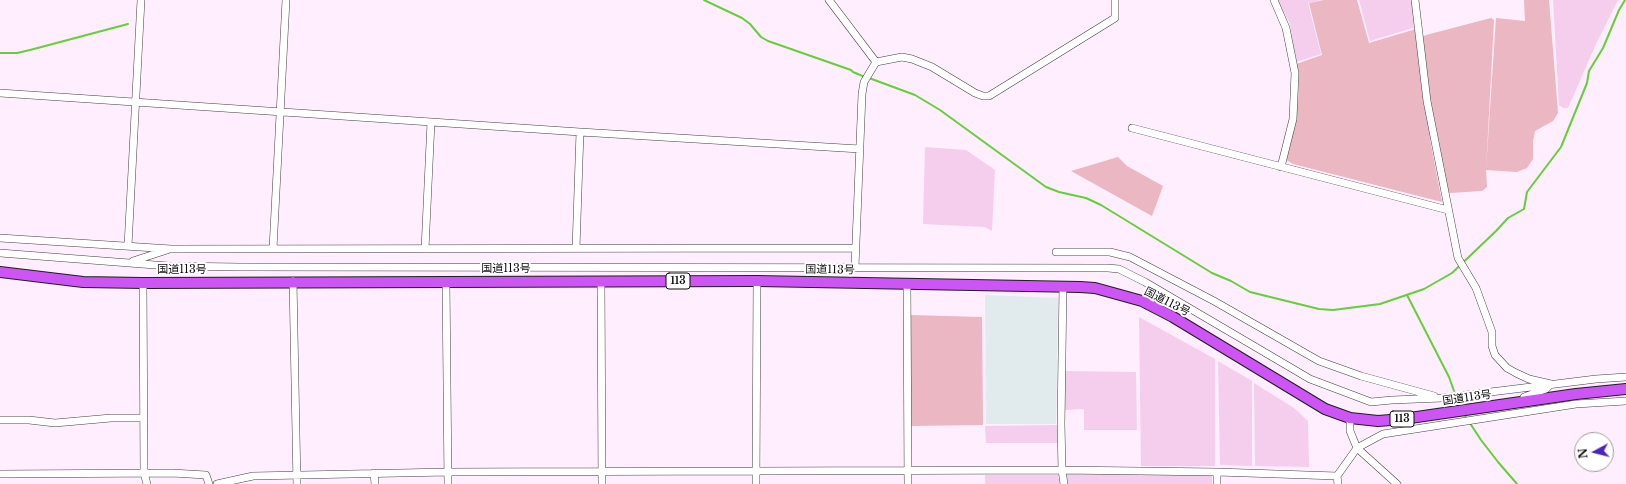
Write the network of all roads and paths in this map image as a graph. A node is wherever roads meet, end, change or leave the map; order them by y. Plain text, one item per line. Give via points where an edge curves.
1 (141, 0) edge
2 (286, 0) edge
3 (829, 0) edge
4 (1115, 0) edge
5 (1274, 0) edge
6 (1415, 0) edge
7 (876, 62) junction
8 (0, 93) edge
9 (136, 102) junction
10 (280, 112) junction
11 (431, 122) junction
12 (1132, 128) dead end
13 (580, 132) junction
14 (860, 149) junction
15 (1281, 167) junction
16 (1448, 210) junction
17 (0, 238) edge
18 (128, 246) junction
19 (576, 248) junction
20 (856, 248) junction
21 (171, 249) junction
22 (273, 249) junction
23 (425, 249) junction
24 (1056, 252) dead end
25 (0, 253) edge
26 (129, 263) junction
27 (855, 267) junction
28 (0, 272) edge
29 (601, 280) junction
30 (293, 281) junction
31 (446, 281) junction
32 (757, 281) junction
33 (143, 282) junction
34 (907, 282) junction
35 (1063, 286) junction
36 (1626, 377) edge
37 (1551, 384) junction
38 (1626, 389) edge
39 (1442, 398) junction
40 (1626, 401) edge
41 (1523, 402) junction
42 (144, 418) junction
43 (1350, 418) junction
44 (0, 420) edge
45 (1357, 448) junction
46 (756, 470) junction
47 (908, 470) junction
48 (1062, 470) junction
49 (448, 472) junction
50 (602, 472) junction
51 (1217, 472) junction
52 (144, 473) junction
53 (374, 473) junction
54 (0, 474) edge
55 (297, 476) junction
56 (1337, 476) junction
57 (1395, 483) edge
58 (147, 484) edge
59 (209, 484) edge
60 (217, 484) edge
61 (297, 484) edge
62 (375, 484) edge
63 (448, 484) edge
64 (602, 484) edge
65 (756, 484) edge
66 (908, 484) edge
67 (1064, 484) edge
68 (1217, 484) edge
69 (1338, 484) edge

1 - 9 street
2 - 10 street
3 - 7 street
4 - 7 street via 1115,18 989,96 983,96 932,67 912,59 902,57
5 - 15 street via 1286,28 1295,73 1293,119
6 - 16 street via 1427,101
7 - 14 street via 864,82
8 - 9 street
9 - 10 street
9 - 18 street
10 - 11 street
10 - 22 street
11 - 13 street
11 - 23 street
12 - 15 street
13 - 14 street
13 - 19 street
14 - 20 street
15 - 16 street
16 - 37 street via 1458,258 1476,288 1492,332 1495,355 1507,368 1516,373
17 - 18 street
18 - 21 street
19 - 20 street
19 - 23 street
20 - 27 street
21 - 22 street
21 - 26 street
22 - 23 street
24 - 39 street via 1110,252 1130,257 1214,300 1319,362
25 - 26 street
26 - 27 street via 240,267
27 - 39 street via 1119,269 1316,382 1371,402
28 - 33 highway, 国道113号 / 113 via 83,282
29 - 31 highway, 国道113号 / 113
29 - 32 highway, 国道113号 / 113
29 - 50 street
30 - 31 highway, 国道113号 / 113
30 - 33 highway, 国道113号 / 113
30 - 55 street
31 - 49 street
32 - 34 highway, 国道113号 / 113
32 - 46 street
33 - 42 street
34 - 35 highway, 国道113号 / 113
34 - 47 street
35 - 43 highway, 国道113号 / 113 via 1095,288 1142,301 1325,409
35 - 48 street
36 - 37 street
37 - 39 street
37 - 41 street via 1524,397
38 - 41 highway, 国道113号 / 113
40 - 45 street via 1576,404 1383,434
41 - 43 highway, 国道113号 / 113 via 1402,419 1378,421
42 - 44 street via 55,423
42 - 52 street
43 - 45 street via 1350,430
45 - 56 street
45 - 57 street
46 - 47 street
46 - 50 street
46 - 65 street
47 - 48 street
47 - 66 street
48 - 51 street
48 - 67 street
49 - 50 street
49 - 53 street
49 - 63 street
50 - 64 street
51 - 56 street
51 - 68 street
52 - 54 street
52 - 58 street
52 - 59 street via 206,475
53 - 55 street
53 - 62 street
55 - 60 street via 253,476
55 - 61 street
56 - 69 street

